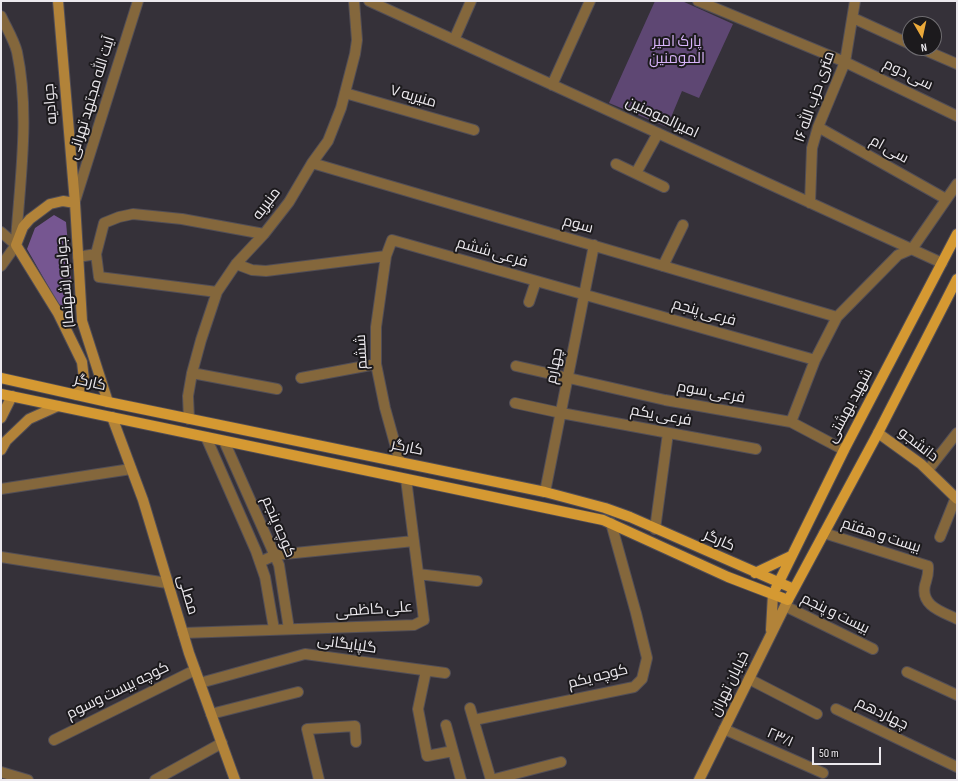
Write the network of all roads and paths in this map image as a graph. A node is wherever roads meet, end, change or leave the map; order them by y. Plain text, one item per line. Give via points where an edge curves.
1 (58, 1) edge
2 (138, 1) edge
3 (354, 1) edge
4 (369, 1) edge
5 (471, 1) edge
6 (590, 1) edge
7 (698, 1) edge
8 (855, 1) edge
9 (1, 16) edge
10 (853, 18) junction
11 (454, 40) junction
12 (902, 40) edge
13 (938, 56) edge
14 (845, 62) junction
15 (957, 64) edge
16 (552, 85) junction
17 (345, 93) junction
18 (957, 116) edge
19 (818, 127) junction
20 (474, 130) dead end
21 (658, 133) junction
22 (312, 163) junction
23 (616, 164) dead end
24 (636, 173) junction
25 (957, 184) edge
26 (664, 187) dead end
27 (946, 199) junction
28 (74, 203) junction
29 (810, 203) junction
30 (683, 225) dead end
31 (1, 232) edge
32 (264, 234) junction
33 (957, 234) edge
34 (392, 240) joint
35 (594, 245) junction
36 (16, 246) junction
37 (912, 249) junction
38 (96, 254) junction
39 (386, 256) junction
40 (78, 257) junction
41 (942, 263) junction
42 (236, 264) junction
43 (1, 266) edge
44 (663, 266) junction
45 (957, 279) edge
46 (536, 281) junction
47 (217, 292) junction
48 (584, 295) junction
49 (529, 302) dead end
50 (837, 317) junction
51 (815, 360) junction
52 (376, 364) junction
53 (516, 366) dead end
54 (192, 373) junction
55 (568, 377) junction
56 (1, 378) edge
57 (301, 378) dead end
58 (20, 382) junction
59 (277, 390) dead end
60 (1, 394) edge
61 (77, 395) junction
62 (12, 396) junction
63 (108, 402) junction
64 (515, 403) dead end
65 (58, 406) junction
66 (561, 413) junction
67 (112, 417) junction
68 (1, 418) edge
69 (190, 419) junction
70 (791, 422) junction
71 (668, 433) junction
72 (878, 433) junction
73 (957, 433) edge
74 (206, 437) junction
75 (224, 441) junction
76 (756, 449) dead end
77 (1, 450) edge
78 (844, 450) junction
79 (400, 462) junction
80 (131, 469) junction
81 (928, 470) junction
82 (406, 479) junction
83 (1, 489) edge
84 (545, 492) junction
85 (956, 498) edge
86 (610, 523) junction
87 (654, 529) junction
88 (824, 533) junction
89 (940, 537) dead end
90 (414, 541) junction
91 (274, 555) junction
92 (791, 556) junction
93 (1, 557) edge
94 (260, 562) junction
95 (755, 573) junction
96 (418, 574) junction
97 (477, 581) dead end
98 (167, 583) junction
99 (778, 583) junction
100 (794, 589) junction
101 (773, 594) junction
102 (786, 603) junction
103 (957, 619) edge
104 (289, 628) junction
105 (274, 629) junction
106 (183, 633) junction
107 (771, 635) junction
108 (873, 649) dead end
109 (195, 670) junction
110 (426, 671) junction
111 (907, 672) dead end
112 (445, 673) dead end
113 (749, 679) junction
114 (200, 683) junction
115 (298, 692) dead end
116 (957, 695) edge
117 (470, 708) dead end
118 (836, 709) dead end
119 (211, 714) junction
120 (817, 714) dead end
121 (474, 720) junction
122 (446, 725) dead end
123 (724, 729) junction
124 (54, 740) dead end
125 (356, 742) dead end
126 (222, 743) junction
127 (453, 751) junction
128 (562, 762) dead end
129 (957, 767) edge
130 (1, 772) edge
131 (823, 774) dead end
132 (28, 780) edge
133 (155, 780) edge
134 (235, 780) edge
135 (319, 780) edge
136 (460, 780) edge
137 (699, 780) edge

1 - 28 street, جوادیه
2 - 28 street, آیت الله مجتهد تهرانی
3 - 17 street, منیریه via 357,40
4 - 11 street, امیرالمومنین
5 - 11 street
6 - 16 street
7 - 14 street, سی دوم
8 - 10 street, ۱۶ متری حزب الله
9 - 36 street via 17,51 23,93 24,118
10 - 12 street
10 - 14 street, ۱۶ متری حزب الله
11 - 16 street, امیرالمومنین
13 - 15 street
14 - 18 street, سی دوم
14 - 19 street, ۱۶ متری حزب الله
16 - 21 street, امیرالمومنین
17 - 20 street, منیریه ۷
17 - 22 street, منیریه via 328,141
19 - 27 street, سی ام
19 - 29 street, ۱۶ متری حزب الله via 812,148
21 - 24 street
21 - 29 street, امیرالمومنین
22 - 32 street, منیریه via 289,202
22 - 35 street, سوم
23 - 24 street
24 - 26 street
25 - 27 street
27 - 37 street
28 - 36 street via 64,201 50,204 23,227
28 - 40 street, جوادیه (شهنما)
29 - 37 street, امیرالمومنین
30 - 44 street
31 - 36 street
32 - 38 street via 182,219 133,214 104,223
32 - 42 street, منیریه
33 - 41 main road, شهید بهشتی
34 - 39 street, ششم
34 - 46 street, فرعی ششم
35 - 44 street, سوم
35 - 48 street, چهارم
36 - 43 street
36 - 61 street via 58,313 82,362 84,379
37 - 41 street, امیرالمومنین
37 - 50 street via 898,255
38 - 40 street
38 - 47 street via 99,277
39 - 42 street via 266,270 252,270
39 - 52 street, ششم via 376,327
40 - 63 street, جوادیه (شهنما) via 82,321
41 - 78 main road, شهید بهشتی
42 - 47 street, منیریه
44 - 50 street, سوم
45 - 72 main road
46 - 48 street, فرعی ششم
46 - 49 street
47 - 54 street, منیریه
48 - 51 street, فرعی پنجم
48 - 55 street, چهارم
50 - 51 street
51 - 70 street
52 - 57 street
52 - 79 street, ششم
53 - 55 street, فرعی سوم
54 - 59 street
54 - 69 street, منیریه via 188,396
55 - 66 street, چهارم
55 - 70 street, فرعی سوم via 665,400
56 - 58 main road, کارگر
58 - 61 main road, کارگر
58 - 62 main road
60 - 62 main road, کارگر
61 - 63 main road, کارگر
62 - 65 main road, کارگر
62 - 68 street
63 - 67 main road
63 - 69 main road, کارگر
64 - 66 street, فرعی یکم
65 - 67 main road, کارگر
65 - 77 street via 29,419 6,440
66 - 71 street, فرعی یکم
66 - 84 street, چهارم
67 - 74 main road, کارگر
67 - 80 street, مصلی
69 - 79 main road, کارگر
70 - 78 street, فرعی سوم
71 - 76 street, فرعی یکم
71 - 87 street
72 - 81 street, دانشجو
72 - 88 main road
73 - 81 street
74 - 75 main road, کارگر
74 - 94 street
75 - 82 main road, کارگر
75 - 91 street, کوچه پنجم
78 - 92 main road, شهید بهشتی
79 - 84 main road, کارگر
80 - 83 street
80 - 98 street, مصلی via 143,500
81 - 85 street, دانشجو
82 - 86 main road, کارگر
82 - 90 street, علی کاظمی
84 - 87 main road, کارگر via 605,508
85 - 89 street
86 - 101 main road, کارگر via 728,577
86 - 121 street, کوچه یکم via 647,658 642,679 634,687
87 - 95 main road, کارگر
88 - 100 main road
88 - 103 street, بیست و هفتم via 928,566 929,573 924,587 925,598 930,606
90 - 91 street
90 - 96 street, علی کاظمی
91 - 94 street
91 - 104 street, کوچه پنجم via 279,565
92 - 95 main road
92 - 99 main road, شهید بهشتی
93 - 98 street
94 - 105 street
95 - 99 main road, کارگر
96 - 97 street
96 - 104 street, علی کاظمی via 424,620 414,625
98 - 106 street, مصلی
99 - 100 main road, کارگر
99 - 101 main road, شهید بهشتی
100 - 102 main road
101 - 102 main road, کارگر
101 - 107 street
102 - 107 street, خیابان تهران
102 - 108 street, بیست و پنجم
104 - 105 street, علی کاظمی
105 - 106 street, علی کاظمی
106 - 109 street, مصلی
107 - 113 street, خیابان تهران
109 - 114 street, مصلی
109 - 124 street, کوچه بیست وسوم
110 - 112 street, گلپایگانی
110 - 114 street, گلپایگانی via 305,654
110 - 127 street via 418,709 427,756
111 - 116 street
113 - 120 street
113 - 123 street, خیابان تهران
114 - 119 street, مصلی
115 - 119 street
117 - 121 street
118 - 129 street, چهاردهم
119 - 126 street, مصلی
121 - 128 street via 491,780
122 - 127 street
123 - 131 street, ۲۳/۱
123 - 137 street, خیابان تهران
125 - 135 street via 355,726 307,728
126 - 133 street
126 - 134 street, مصلی
127 - 136 street
130 - 132 street

